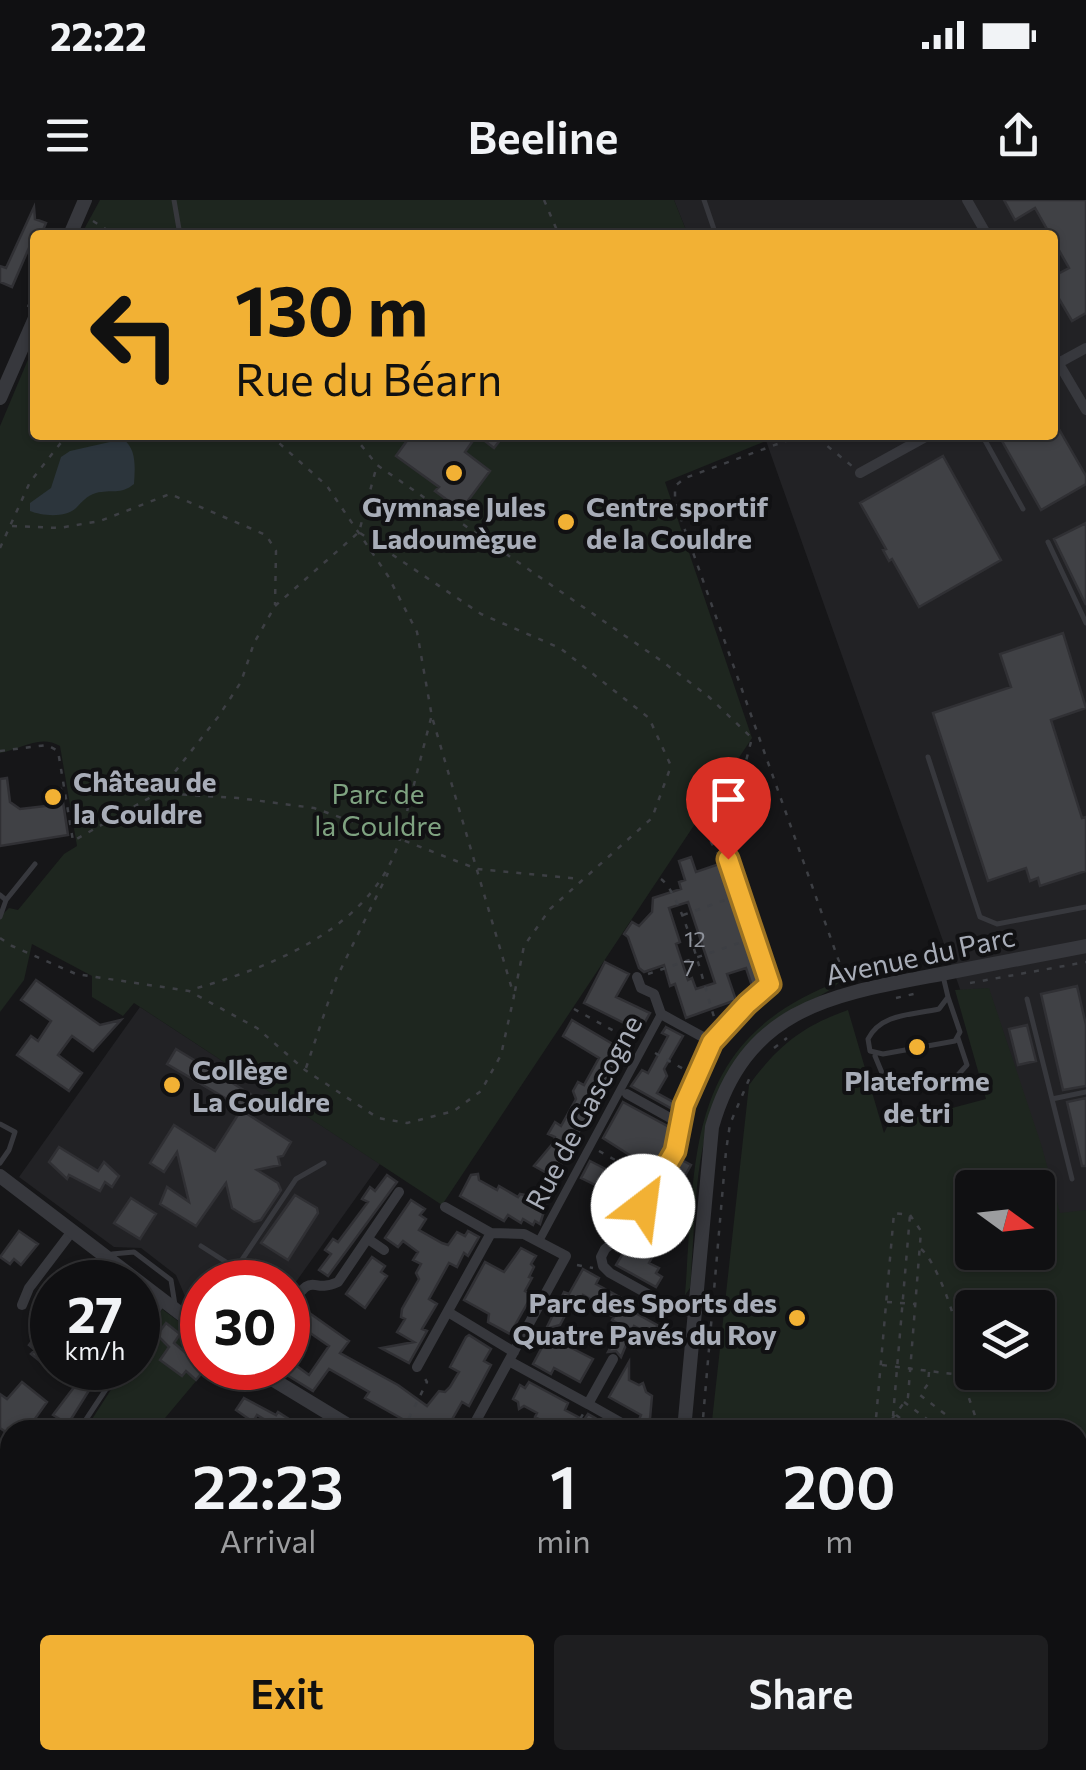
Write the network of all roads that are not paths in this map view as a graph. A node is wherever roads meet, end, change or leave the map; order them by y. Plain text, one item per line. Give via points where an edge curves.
1 (174, 200) edge
2 (704, 200) edge
3 (967, 200) edge
4 (82, 206) edge
5 (72, 230) edge
6 (179, 230) edge
7 (714, 230) edge
8 (984, 230) edge
9 (30, 329) edge
10 (1086, 348) edge
11 (1058, 358) edge
12 (1058, 366) edge
13 (0, 398) edge
14 (1086, 410) edge
15 (920, 440) edge
16 (986, 440) edge
17 (860, 474) road end
18 (1023, 509) dead end
19 (1048, 542) dead end
20 (1086, 623) edge
21 (928, 757) dead end
22 (728, 859) road end
23 (35, 864) dead end
24 (3, 897) edge
25 (1086, 907) edge
26 (0, 917) edge
27 (1086, 946) edge
28 (637, 977) road end
29 (944, 981) junction
30 (948, 997) junction
31 (1026, 999) dead end
32 (662, 1014) junction
33 (958, 1038) junction
34 (712, 1042) junction
35 (874, 1055) junction
36 (1086, 1092) edge
37 (627, 1094) dead end
38 (1052, 1099) junction
39 (0, 1124) edge
40 (680, 1124) junction
41 (0, 1163) edge
42 (324, 1164) dead end
43 (0, 1176) edge
44 (1072, 1179) dead end
45 (399, 1192) dead end
46 (445, 1207) dead end
47 (73, 1230) junction
48 (491, 1233) junction
49 (368, 1239) junction
50 (539, 1241) junction
51 (201, 1246) dead end
52 (384, 1250) dead end
53 (243, 1259) edge
54 (224, 1260) edge
55 (310, 1283) edge
56 (170, 1304) junction
57 (22, 1305) dead end
58 (180, 1311) edge
59 (448, 1312) junction
60 (694, 1314) junction
61 (160, 1316) edge
62 (512, 1356) junction
63 (613, 1359) dead end
64 (418, 1367) road end
65 (105, 1390) edge
66 (290, 1390) edge
67 (588, 1404) junction
68 (84, 1420) edge
69 (340, 1420) edge
70 (477, 1420) edge
71 (616, 1420) edge
72 (685, 1420) edge

1 - 6 lane
2 - 7 lane
3 - 8 street
4 - 5 street
9 - 13 street
10 - 11 street
12 - 14 street
15 - 17 street
16 - 18 lane
19 - 20 lane
21 - 25 lane via 980,916 998,924
22 - 34 street via 770,984
23 - 24 lane
24 - 26 lane
27 - 29 street, Avenue du Parc
28 - 32 street, Rue de Gascogne
29 - 30 lane
29 - 60 street, Avenue du Parc via 850,991 794,1014 736,1072 712,1128
30 - 33 lane
30 - 35 lane via 939,1010 878,1025 867,1044
31 - 38 lane
32 - 34 street, Rue de Gascogne
32 - 50 street, Rue de Gascogne
33 - 35 lane
33 - 35 lane via 967,1065 956,1077 893,1087
34 - 40 street
36 - 38 lane
37 - 40 street
38 - 44 lane
39 - 41 lane via 15,1132
40 - 60 street via 675,1151 657,1183 602,1262 673,1308
42 - 53 lane via 296,1179
43 - 47 street
45 - 49 street
46 - 48 street
47 - 56 street
47 - 57 street
48 - 50 street
48 - 59 street
49 - 52 street
49 - 55 street via 338,1282
50 - 62 street, Rue de Gascogne via 564,1258
51 - 54 lane
56 - 58 street
56 - 61 lane
59 - 62 street
59 - 64 street
60 - 72 street, Avenue du Parc
62 - 67 street
62 - 70 street
63 - 67 street
65 - 68 lane
66 - 69 street
67 - 71 street

